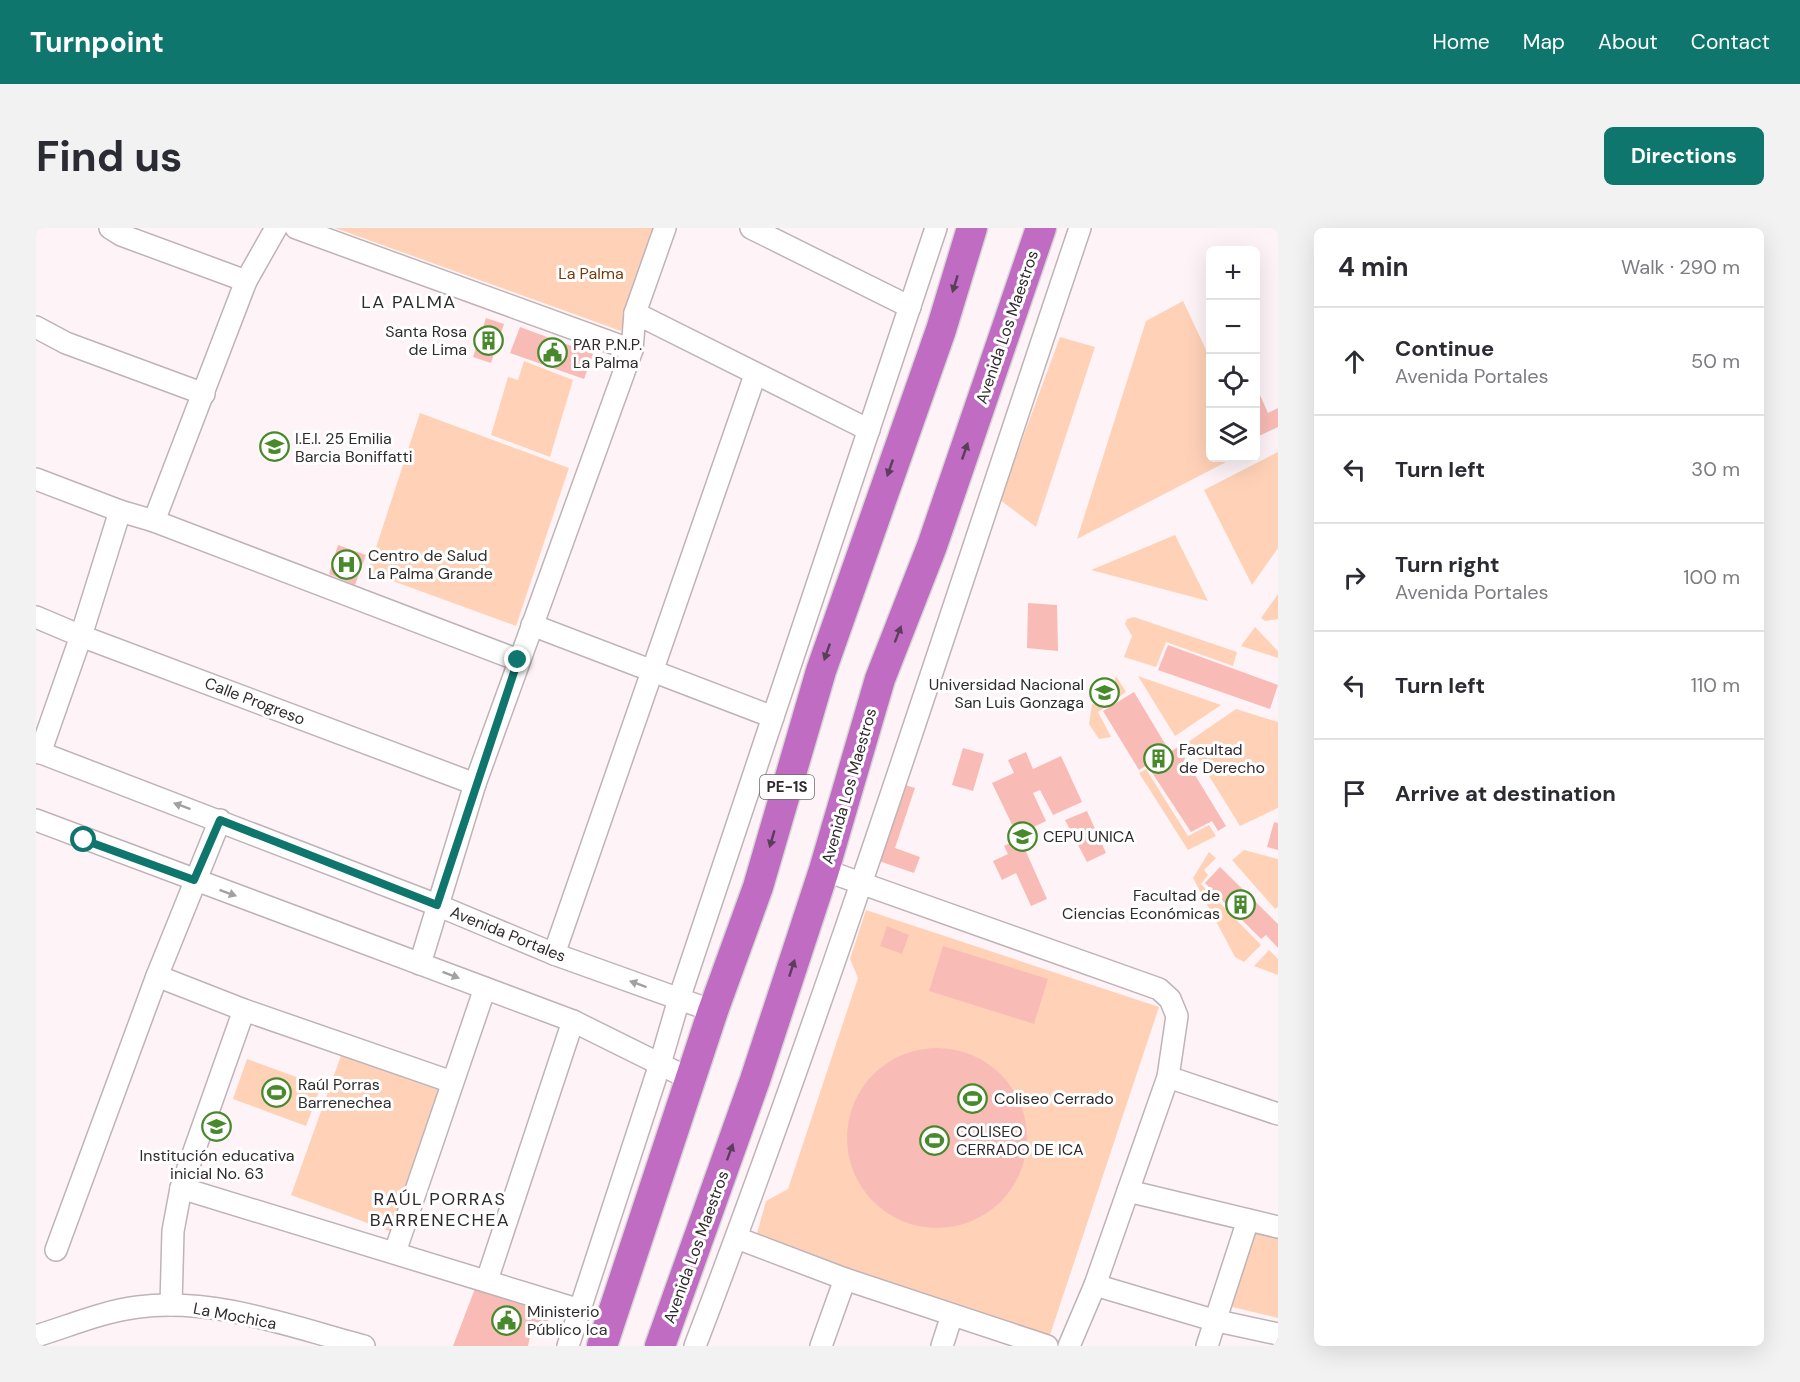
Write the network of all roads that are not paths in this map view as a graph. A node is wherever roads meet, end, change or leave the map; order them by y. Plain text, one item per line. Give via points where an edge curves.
1 (276, 228) edge
2 (296, 228) edge
3 (665, 228) edge
4 (751, 228) edge
5 (936, 228) edge
6 (972, 228) edge
7 (1041, 228) edge
8 (1080, 228) edge
9 (119, 230) edge
10 (246, 281) junction
11 (910, 307) junction
12 (635, 313) junction
13 (36, 327) edge
14 (632, 350) junction
15 (755, 375) junction
16 (204, 394) junction
17 (869, 430) junction
18 (36, 479) edge
19 (120, 511) junction
20 (154, 520) junction
21 (36, 617) edge
22 (532, 625) junction
23 (81, 636) junction
24 (518, 660) junction
25 (652, 672) junction
26 (773, 717) junction
27 (38, 752) edge
28 (475, 784) junction
29 (36, 820) edge
30 (220, 820) junction
31 (824, 870) junction
32 (194, 880) junction
33 (860, 883) junction
34 (437, 905) junction
35 (554, 954) junction
36 (420, 964) junction
37 (157, 976) junction
38 (485, 988) junction
39 (679, 999) junction
40 (244, 1010) junction
41 (713, 1011) junction
42 (573, 1021) junction
43 (660, 1064) junction
44 (1168, 1077) junction
45 (692, 1080) junction
46 (452, 1082) junction
47 (1278, 1114) edge
48 (181, 1188) junction
49 (1128, 1191) junction
50 (1248, 1220) junction
51 (1278, 1227) edge
52 (737, 1238) junction
53 (56, 1250) dead end
54 (395, 1252) junction
55 (845, 1279) junction
56 (487, 1280) junction
57 (1095, 1285) junction
58 (171, 1305) junction
59 (580, 1310) junction
60 (952, 1315) junction
61 (1213, 1320) junction
62 (1278, 1334) edge
63 (36, 1336) edge
64 (364, 1346) edge
65 (568, 1346) edge
66 (602, 1346) edge
67 (660, 1346) edge
68 (695, 1346) edge
69 (821, 1346) edge
70 (942, 1346) edge
71 (1047, 1346) edge
72 (1069, 1346) edge
73 (1206, 1346) edge

1 - 10 street
2 - 14 street
3 - 12 street
4 - 11 street
5 - 11 street
6 -> 41 highway, PE-1S via 941,330 821,671 758,887
31 -> 7 highway, Avenida Los Maestros via 880,680 932,546
8 - 33 street
9 - 10 street
10 - 16 street
11 - 17 street
12 - 14 street
12 - 15 street
13 - 16 street via 66,343
14 - 22 street
15 - 17 street
15 - 25 street
16 - 20 street
17 - 26 street
18 - 19 street
19 - 20 street
19 - 23 street
20 - 24 street
21 - 23 street, Calle Progreso
22 - 24 street
22 - 25 street
23 - 27 street
23 - 28 street, Calle Progreso
24 - 28 street
25 - 26 street
25 - 35 street
26 - 39 street
30 -> 27 street, Avenida Portales
28 - 34 street
29 - 32 street
30 - 32 street
30 - 34 street, Avenida Portales
31 - 33 street
67 -> 31 highway, Avenida Los Maestros via 755,1080
32 -> 36 street
32 - 37 street
33 - 44 street via 1159,989 1170,999 1177,1016
33 - 52 street
34 - 35 street, Avenida Portales
34 - 36 street
39 -> 35 street, Avenida Portales
36 -> 38 street
37 - 40 street
37 - 53 street
38 - 42 street
38 - 46 street
39 - 41 street, Avenida Portales
39 - 43 street
40 - 46 street
40 - 48 street
41 - 45 highway, PE-1S
42 - 43 street
42 - 56 street
43 - 45 street
43 - 59 street
44 - 47 street
44 - 49 street
45 - 66 highway, PE-1S
46 - 54 street
48 - 54 street
48 - 58 street via 173,1231
49 - 50 street
49 - 57 street
50 - 51 street
50 - 61 street
52 - 55 street
52 - 68 street
54 - 56 street
55 - 60 street
55 - 69 street
56 - 59 street
57 - 61 street
57 - 72 street
58 - 63 street, La Mochica via 119,1310
58 - 64 street, La Mochica via 219,1310
59 - 65 street
60 - 70 street
60 - 71 street
61 - 62 street
61 - 73 street

